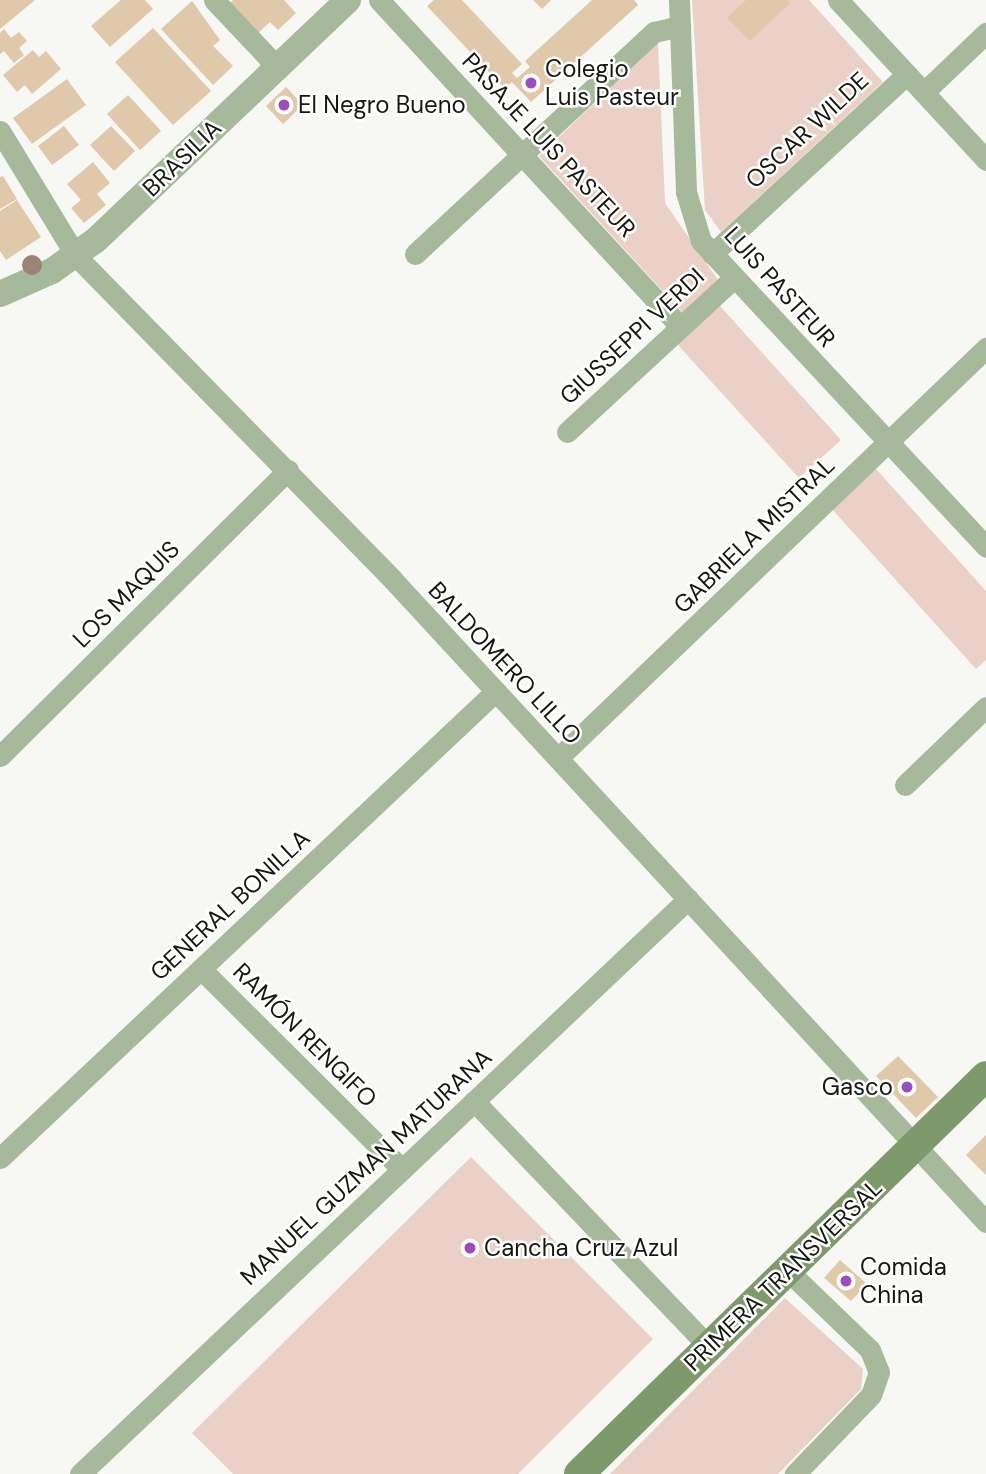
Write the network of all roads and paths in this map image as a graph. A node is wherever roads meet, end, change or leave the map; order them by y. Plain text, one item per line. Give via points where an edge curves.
1 (214, 0) edge
2 (348, 0) edge
3 (379, 0) edge
4 (679, 0) edge
5 (838, 0) edge
6 (680, 26) junction
7 (986, 33) edge
8 (278, 68) junction
9 (906, 74) junction
10 (924, 92) junction
11 (0, 131) edge
12 (522, 155) junction
13 (986, 160) edge
14 (415, 254) dead end
15 (712, 254) junction
16 (76, 256) junction
17 (734, 278) junction
18 (0, 294) edge
19 (681, 327) junction
20 (986, 348) edge
21 (567, 432) dead end
22 (888, 443) junction
23 (288, 470) junction
24 (986, 547) edge
25 (496, 691) junction
26 (986, 707) edge
27 (0, 756) edge
28 (558, 758) junction
29 (905, 785) dead end
30 (688, 899) junction
31 (201, 969) junction
32 (986, 1076) edge
33 (474, 1101) junction
34 (915, 1144) junction
35 (0, 1158) edge
36 (402, 1169) junction
37 (986, 1222) edge
38 (787, 1270) junction
39 (709, 1347) junction
40 (79, 1474) edge
41 (579, 1474) edge
42 (795, 1474) edge

1 - 8 street
2 - 8 street, BRASILIA
3 - 12 street, PASAJE LUIS PASTEUR
4 - 6 street, LUIS PASTEUR
5 - 9 street
6 - 12 street via 654,32
6 - 15 street, LUIS PASTEUR via 688,209
7 - 10 street
8 - 16 street, BRASILIA
9 - 10 street
9 - 15 street, OSCAR WILDE
10 - 13 street
11 - 16 street, BALDOMERO LILLO
12 - 14 street
12 - 19 street, PASAJE LUIS PASTEUR
15 - 17 street, LUIS PASTEUR
16 - 18 street, BRASILIA
16 - 23 street, BALDOMERO LILLO
17 - 19 street, GIUSSEPPI VERDI
17 - 22 street, LUIS PASTEUR
19 - 21 street, GIUSSEPPI VERDI
20 - 22 street, GABRIELA MISTRAL
22 - 24 street, LUIS PASTEUR
22 - 28 street, GABRIELA MISTRAL
23 - 25 street, BALDOMERO LILLO
23 - 27 street, LOS MAQUIS
25 - 28 street, BALDOMERO LILLO
25 - 31 street, GENERAL BONILLA
26 - 29 street
28 - 30 street, BALDOMERO LILLO
30 - 33 street, MANUEL GUZMAN MATURANA
30 - 34 street, BALDOMERO LILLO
31 - 35 street, GENERAL BONILLA
31 - 36 street, RAMÓN RENGIFO
32 - 34 main road, PRIMERA TRANSVERSAL
33 - 36 street, MANUEL GUZMAN MATURANA
33 - 39 street
34 - 37 street, BALDOMERO LILLO
34 - 38 main road, PRIMERA TRANSVERSAL
36 - 40 street, MANUEL GUZMAN MATURANA
38 - 39 main road, PRIMERA TRANSVERSAL
38 - 42 street via 870,1350 879,1371 871,1395
39 - 41 main road, PRIMERA TRANSVERSAL

